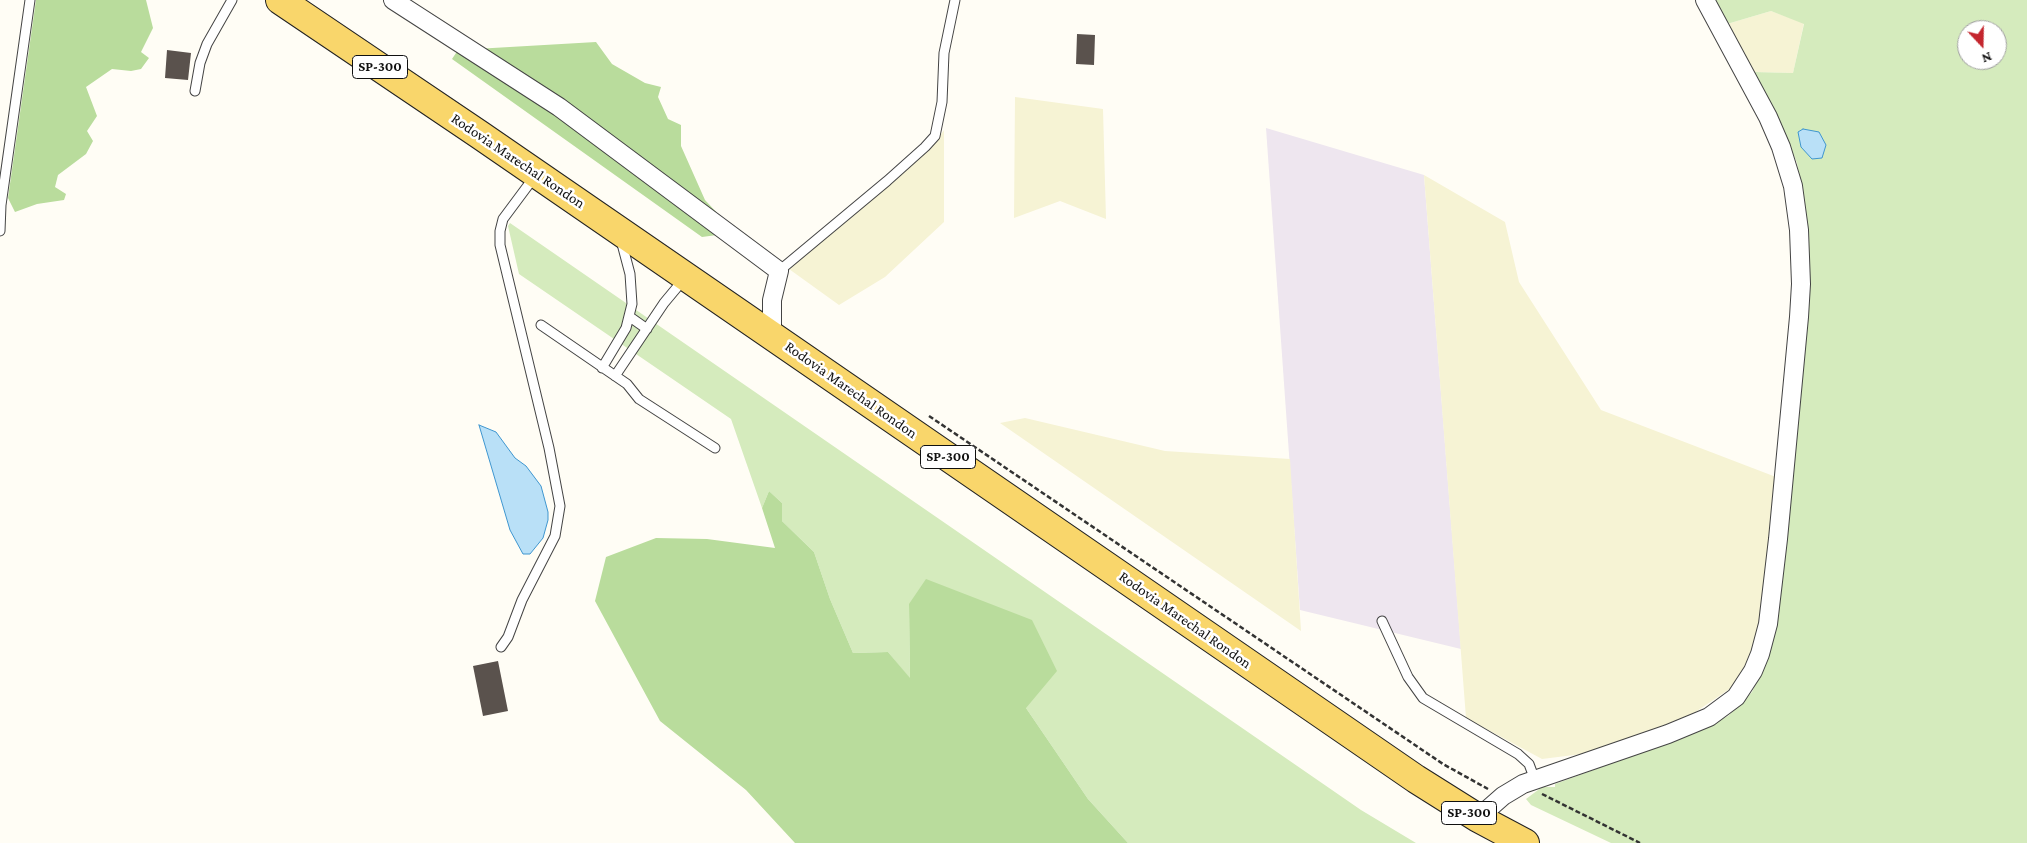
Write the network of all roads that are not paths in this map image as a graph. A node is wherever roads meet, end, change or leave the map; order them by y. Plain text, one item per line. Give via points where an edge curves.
1 (30, 0) edge
2 (232, 0) edge
3 (280, 0) edge
4 (393, 0) edge
5 (955, 0) edge
6 (1705, 0) edge
7 (195, 91) dead end
8 (537, 174) junction
9 (619, 230) junction
10 (0, 231) edge
11 (779, 271) junction
12 (686, 277) junction
13 (630, 317) junction
14 (541, 325) dead end
15 (647, 329) junction
16 (772, 336) junction
17 (602, 368) junction
18 (615, 376) junction
19 (715, 448) dead end
20 (1382, 621) dead end
21 (501, 647) dead end
22 (1529, 782) junction
23 (1478, 818) junction
24 (1517, 841) edge

1 - 10 lane
2 - 7 lane via 207,44
3 - 8 main road, Rodovia Marechal Rondon / SP-300
4 - 11 street via 559,106
5 - 11 lane via 944,53 942,102 934,136 887,181
6 - 22 street via 1781,147 1793,186 1799,230 1801,284 1768,624 1753,671 1736,697 1723,708 1668,734
8 - 9 main road, Rodovia Marechal Rondon / SP-300
8 - 21 lane via 503,219 500,245 560,506 555,536
9 - 12 main road, Rodovia Marechal Rondon / SP-300
9 - 13 lane via 632,288
11 - 16 street via 772,300
12 - 15 lane
12 - 16 main road, Rodovia Marechal Rondon / SP-300
13 - 15 lane
13 - 17 lane
14 - 17 lane
15 - 18 lane
16 - 23 main road, Rodovia Marechal Rondon / SP-300 via 1416,780
17 - 18 lane
18 - 19 lane via 627,384 639,399
20 - 22 lane via 1408,677 1424,698 1518,754 1529,764
22 - 23 street via 1503,796
23 - 24 main road, Rodovia Marechal Rondon / SP-300

